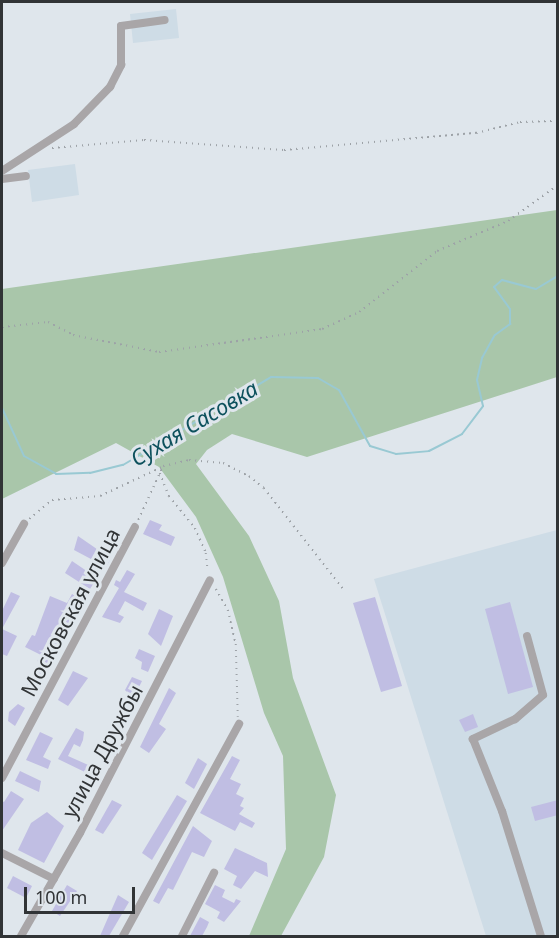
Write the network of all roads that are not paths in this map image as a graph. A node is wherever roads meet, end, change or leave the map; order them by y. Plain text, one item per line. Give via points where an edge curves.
1 (165, 20) dead end
2 (2, 171) edge
3 (26, 176) dead end
4 (2, 179) edge
5 (24, 524) road end
6 (135, 527) road end
7 (2, 562) edge
8 (210, 580) dead end
9 (527, 636) dead end
10 (239, 724) dead end
11 (2, 778) edge
12 (2, 853) edge
13 (214, 873) dead end
14 (54, 879) junction
15 (21, 936) edge
16 (123, 936) edge
17 (182, 936) edge
18 (541, 936) edge

1 - 2 street via 121,26 121,65 110,87 74,124
3 - 4 street
5 - 7 street
6 - 11 street, Московская улица
8 - 14 street, улица Дружбы
9 - 18 street via 543,695 515,719 473,739 502,811
10 - 16 street
12 - 14 street
13 - 17 street
14 - 15 street, улица Дружбы

